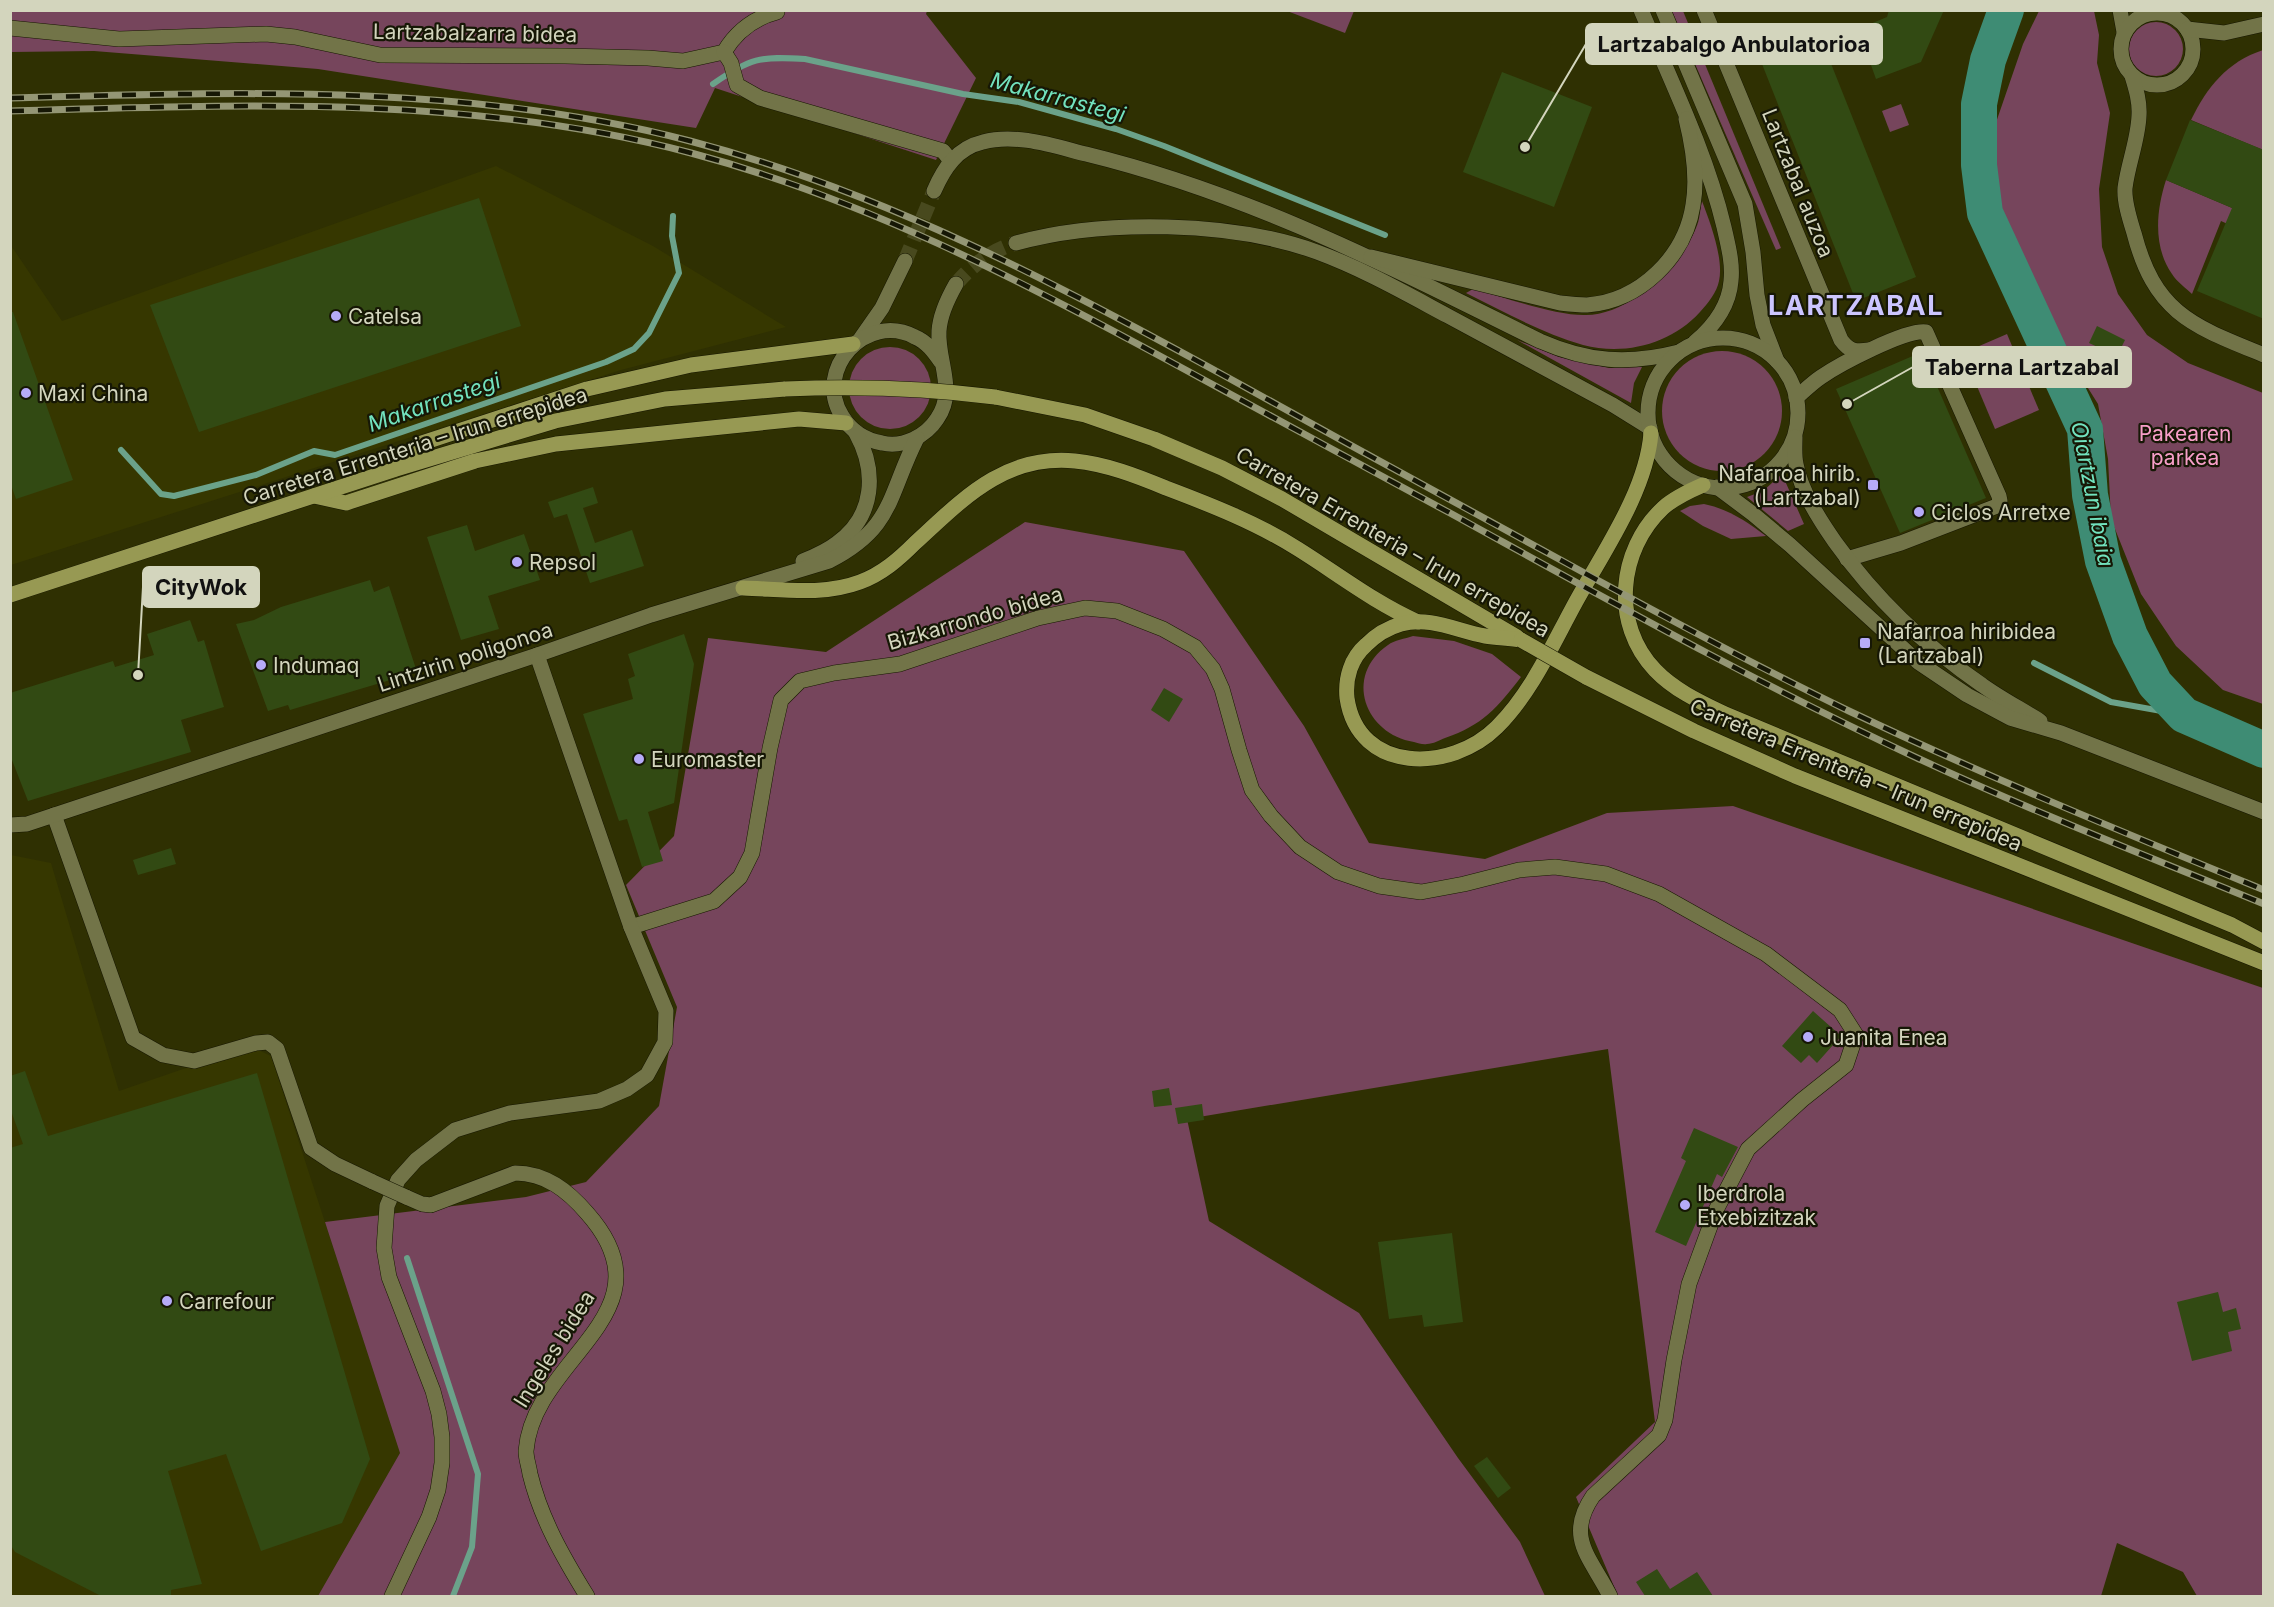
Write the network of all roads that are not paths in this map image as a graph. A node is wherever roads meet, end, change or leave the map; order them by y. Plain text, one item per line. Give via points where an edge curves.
1 (1634, 10) edge
2 (1641, 10) edge
3 (1664, 10) edge
4 (1704, 10) edge
5 (2120, 10) edge
6 (2157, 11) edge
7 (777, 12) edge
8 (2264, 24) edge
9 (1648, 26) junction
10 (10, 28) edge
11 (2187, 28) junction
12 (2124, 32) junction
13 (727, 58) junction
14 (2132, 76) junction
15 (1686, 119) junction
16 (951, 161) junction
17 (934, 191) tunnel mouth
18 (1016, 243) tunnel mouth
19 (1371, 257) junction
20 (905, 261) tunnel mouth
21 (956, 284) tunnel mouth
22 (857, 341) junction
23 (1693, 344) junction
24 (1870, 350) junction
25 (1679, 352) junction
26 (2264, 355) edge
27 (1777, 361) junction
28 (941, 362) junction
29 (1796, 398) junction
30 (851, 428) junction
31 (1650, 430) junction
32 (1795, 434) junction
33 (917, 438) junction
34 (396, 469) junction
35 (1709, 486) junction
36 (314, 496) junction
37 (1847, 559) junction
38 (747, 586) junction
39 (10, 595) edge
40 (1419, 622) junction
41 (1521, 640) junction
42 (537, 655) junction
43 (2061, 733) junction
44 (2264, 812) edge
45 (54, 815) junction
46 (10, 825) edge
47 (631, 927) junction
48 (2264, 942) edge
49 (2264, 963) edge
50 (392, 1596) edge
51 (587, 1596) edge
52 (1610, 1596) edge

1 - 9 street
2 - 9 street
3 - 27 street via 1745,204 1763,325
4 - 24 street, Lartzabal auzoa via 1841,340 1848,349
5 - 12 street
6 - 11 street via 2177,18
6 - 12 street via 2142,15
7 - 13 street via 764,15 731,40
8 - 11 street via 2224,33
9 - 15 street
10 - 13 street, Lartzabalzarra bidea via 119,39 266,34 380,55 683,61
11 - 14 street via 2192,39 2192,60 2180,77 2161,85
12 - 14 street via 2122,60
13 - 16 street via 737,85 768,101 943,151
14 - 26 street via 2139,117 2125,192 2141,257 2155,288 2187,320
15 - 19 street via 1695,166 1690,220 1666,264 1626,294 1588,305 1560,303
15 - 23 street via 1717,200 1732,270 1725,306 1712,327
16 - 17 street
16 - 19 street via 984,141 1041,143 1126,163 1230,197
18 - 31 street via 1109,228 1218,231 1290,243 1372,275 1613,405
19 - 25 street via 1574,354 1633,361
20 - 22 street via 882,308
21 - 28 street via 939,330
22 - 28 street via 879,332 897,331 915,336
22 - 30 street via 840,361 833,382 838,411
22 - 34 main road via 691,365 586,389 419,444
23 - 25 street
23 - 27 street via 1723,338 1738,340 1766,351
24 - 29 street via 1821,377
24 - 37 street via 1918,331 1926,332 2000,501 1997,506 1922,535
25 - 31 street via 1653,386 1648,406
27 - 29 street
28 - 33 street via 946,376 945,405 929,429
29 - 32 street
30 - 33 street via 870,441 886,444
30 - 36 main road via 800,420 556,444 475,461 346,503
30 - 38 street, Lintzirin poligonoa via 869,462 869,493 858,521 838,543
31 - 35 street via 1665,460 1688,479
31 - 40 main road via 1645,469 1628,504 1538,673 1514,708 1495,729 1466,749 1423,760 1377,748 1353,721 1346,687 1350,666 1359,651 1385,630
32 - 35 street via 1784,457 1765,475 1742,485
32 - 37 street via 1796,464 1809,500
33 - 38 street, Lintzirin poligonoa via 893,500 866,537 829,561
34 - 36 main road, Carretera Errenteria – Irun errepidea
34 - 41 main road, Carretera Errenteria – Irun errepidea, bridge via 555,421 665,399 835,387 940,390 995,397 1085,415 1222,468 1282,499
35 - 43 street via 1753,514 1790,545 1918,662 2010,718
35 - 48 main road via 1685,492 1663,507 1631,555 1624,599 1628,624 1638,648 1655,670 1687,696 1725,714 2232,925
36 - 39 main road, Carretera Errenteria – Irun errepidea
37 - 43 street via 1889,608 1929,645 1982,686
38 - 40 main road via 820,591 860,582 902,556 981,484 1035,463 1074,460 1114,469 1233,515 1296,547 1391,610
38 - 42 street, Lintzirin poligonoa
40 - 41 main road
41 - 49 main road, Carretera Errenteria – Irun errepidea, bridge via 1694,731 1795,776
42 - 45 street, Lintzirin poligonoa
42 - 47 street
43 - 44 street
45 - 46 street, Lintzirin poligonoa
45 - 51 street, Ingeles bidea, bridge via 133,1038 163,1055 194,1061 268,1042 277,1048 311,1148 335,1164 431,1205 515,1173 529,1173 571,1194 600,1227 615,1257 618,1279 593,1335 539,1407 528,1435 526,1454 542,1513
47 - 50 street via 666,1011 665,1042 647,1076 599,1101 510,1113 455,1130 416,1160 398,1180 387,1206 384,1248 389,1277 433,1391 442,1437 438,1490
47 - 52 street, Bizkarrondo bidea via 714,901 740,877 752,853 780,700 800,681 900,664 1038,618 1085,608 1117,611 1195,647 1213,669 1222,689 1252,790 1300,847 1338,872 1379,885 1421,892 1531,869 1555,867 1606,873 1659,894 1766,954 1840,1010 1856,1035 1846,1065 1748,1149 1716,1210 1689,1284 1659,1435 1585,1508 1581,1542

